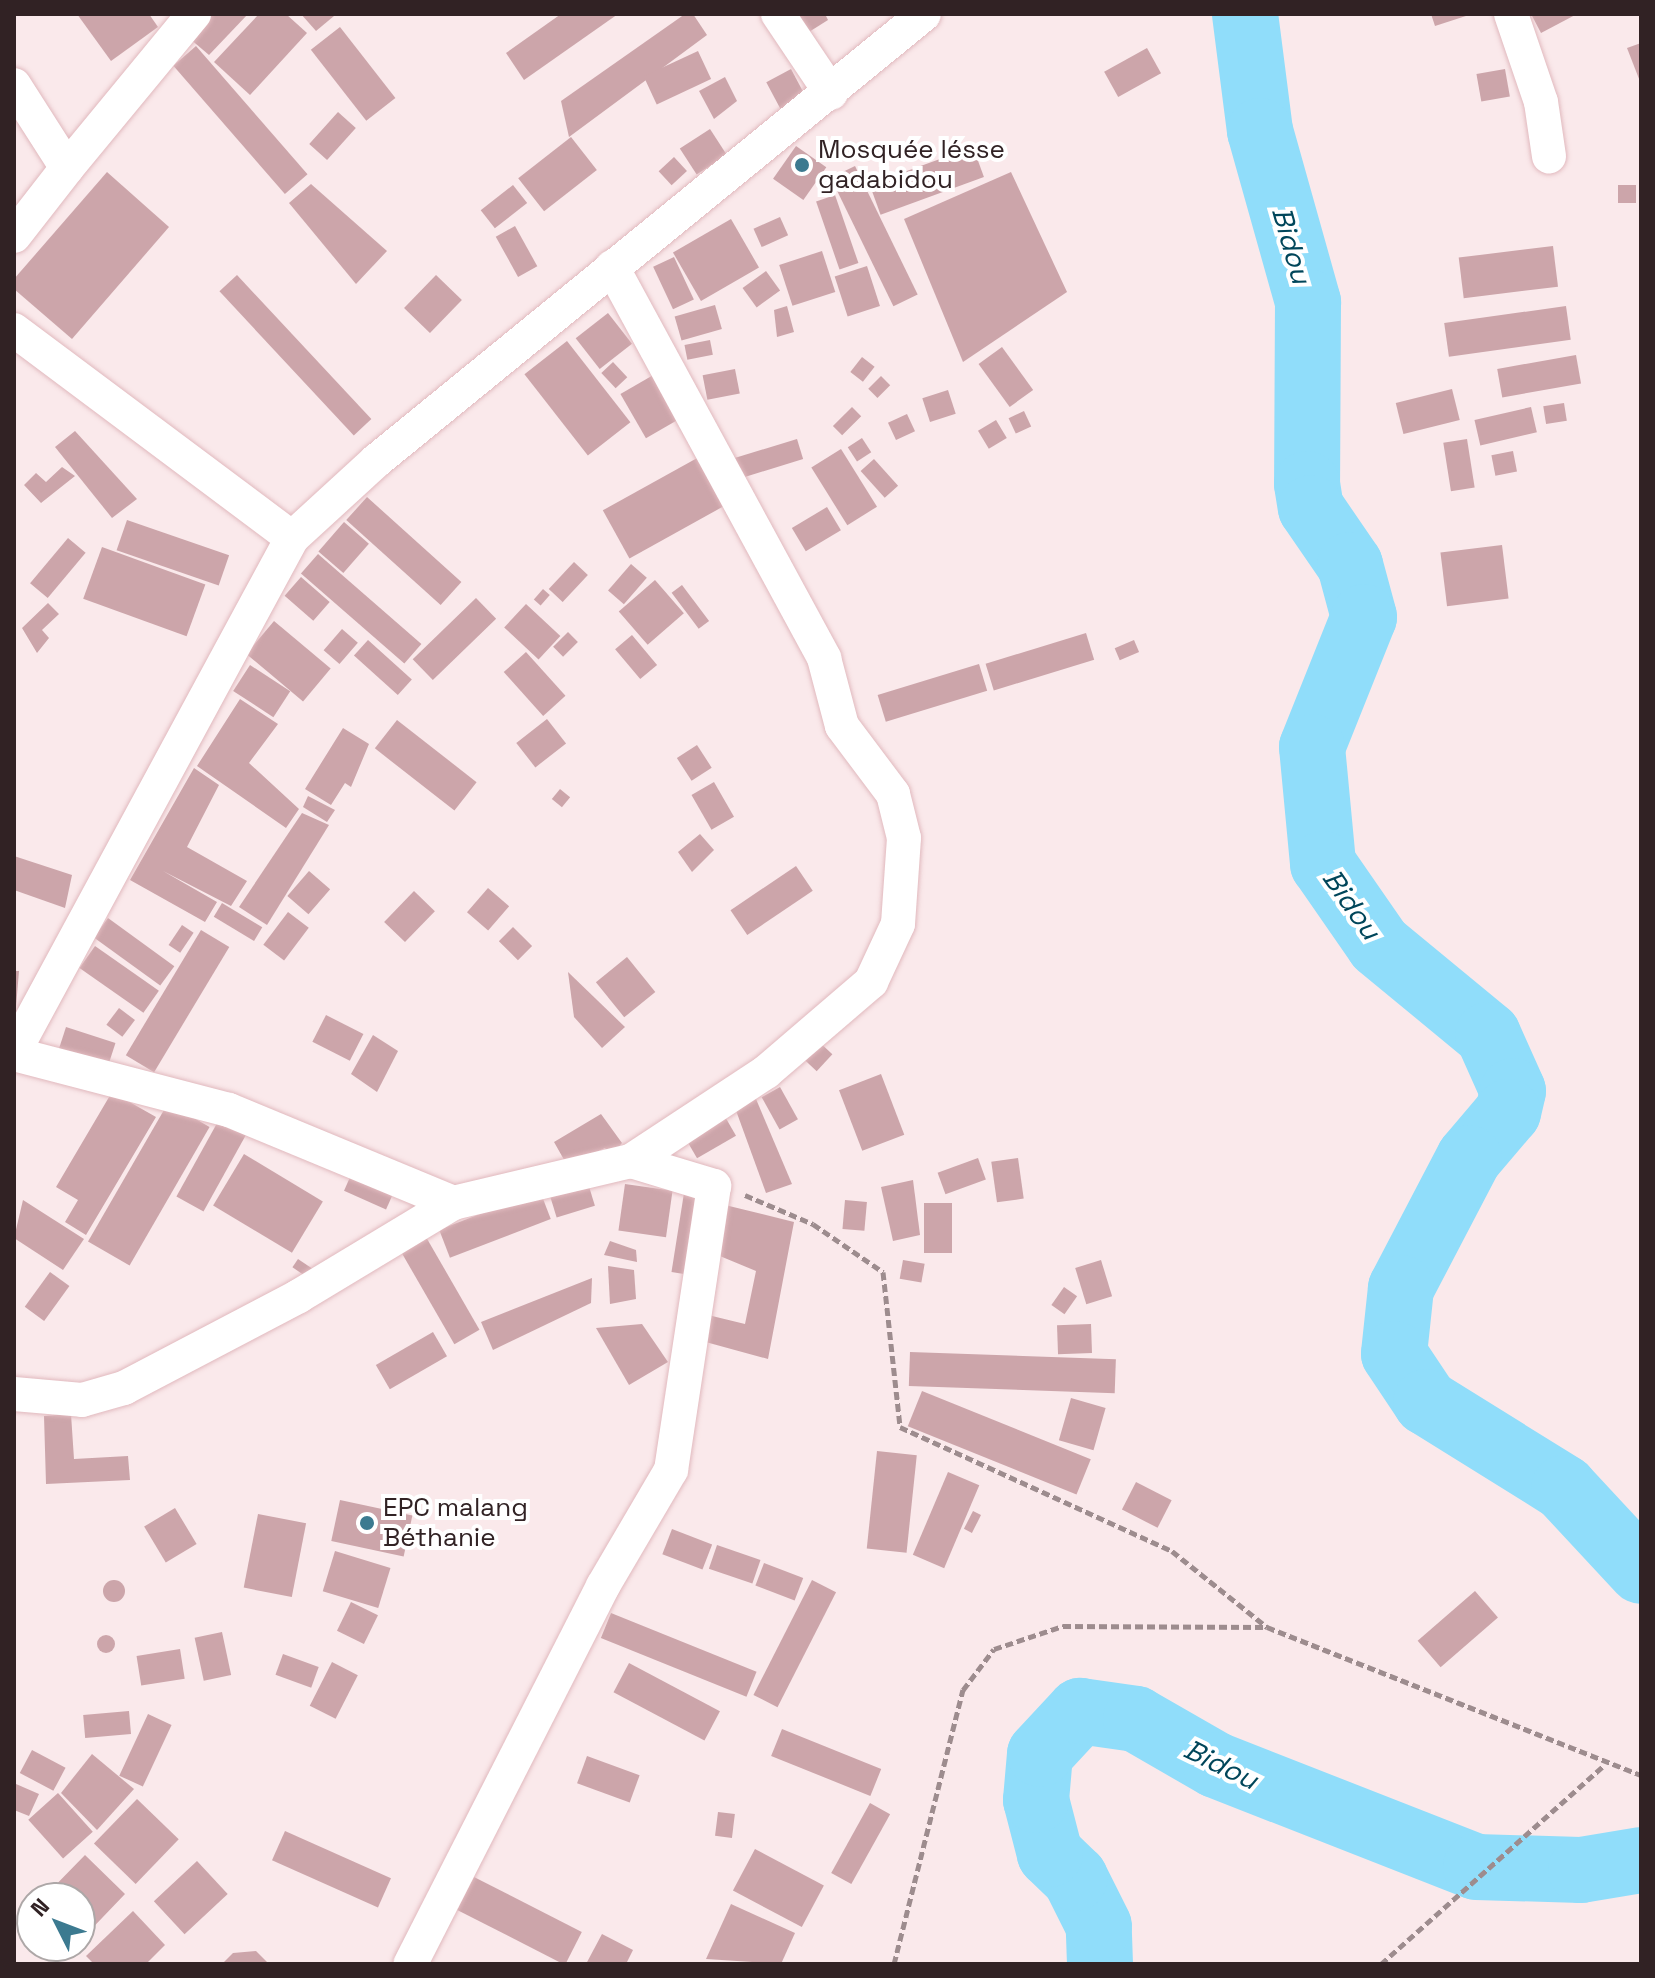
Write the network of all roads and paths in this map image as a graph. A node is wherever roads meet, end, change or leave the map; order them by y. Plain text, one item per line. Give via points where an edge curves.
1 (194, 14) edge
2 (778, 14) edge
3 (924, 14) edge
4 (1511, 14) edge
5 (14, 85) edge
6 (831, 93) junction
7 (1549, 156) dead end
8 (67, 168) junction
9 (14, 236) edge
10 (612, 267) junction
11 (14, 330) edge
12 (292, 538) junction
13 (14, 1053) edge
14 (631, 1161) junction
15 (714, 1186) junction
16 (453, 1203) junction
17 (14, 1394) edge
18 (1267, 1627) junction
19 (1604, 1765) junction
20 (1641, 1775) edge
21 (410, 1964) edge
22 (894, 1964) edge
23 (1381, 1964) edge

1 - 8 street
2 - 6 street
3 - 6 street
4 - 7 street via 1541,102
5 - 8 street
6 - 10 street
8 - 9 street
10 - 12 street
10 - 14 street via 824,658 842,726 893,794 904,838 898,924 871,982 766,1072
11 - 12 street
12 - 13 street
13 - 16 street via 229,1110
14 - 15 street
14 - 16 street
15 - 18 path via 780,1206 864,1253 883,1272 900,1427 1172,1551
15 - 21 street via 671,1470 603,1586
16 - 17 street via 299,1296 124,1388 82,1400
18 - 19 path
18 - 22 path via 1063,1626 994,1649 963,1690
19 - 20 path
19 - 23 path

